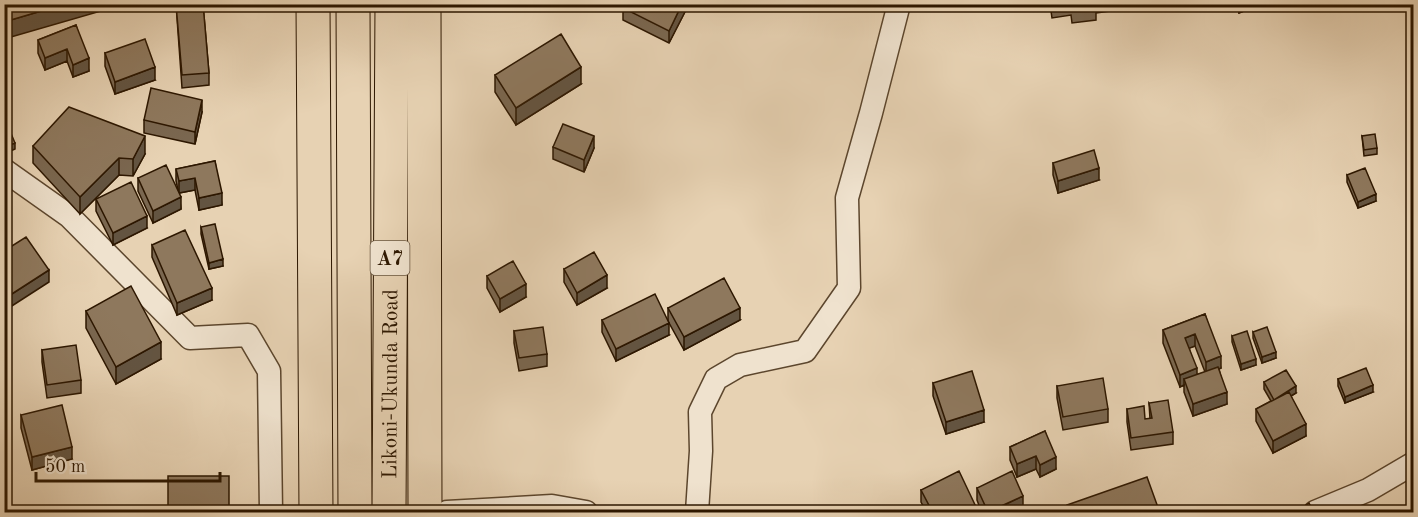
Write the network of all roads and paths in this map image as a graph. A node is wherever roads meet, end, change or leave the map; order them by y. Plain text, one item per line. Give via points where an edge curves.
1 (313, 4) edge
2 (353, 4) edge
3 (392, 4) edge
4 (424, 4) edge
5 (899, 4) edge
6 (4, 170) edge
7 (1413, 463) edge
8 (272, 513) edge
9 (316, 513) edge
10 (355, 513) edge
11 (389, 513) edge
12 (425, 513) edge
13 (447, 513) edge
14 (586, 513) edge
15 (697, 513) edge
16 (1315, 513) edge

1 - 9 highway
2 - 10 highway, Likoni-Ukunda Road / A7
3 - 11 highway, Likoni-Ukunda Road / A7
4 - 12 highway
5 - 15 street via 847,198 849,288 806,351 740,364 716,379 700,412
6 - 8 street via 69,216 190,338 248,334 269,371
7 - 16 street via 1368,490
13 - 14 street via 552,506

